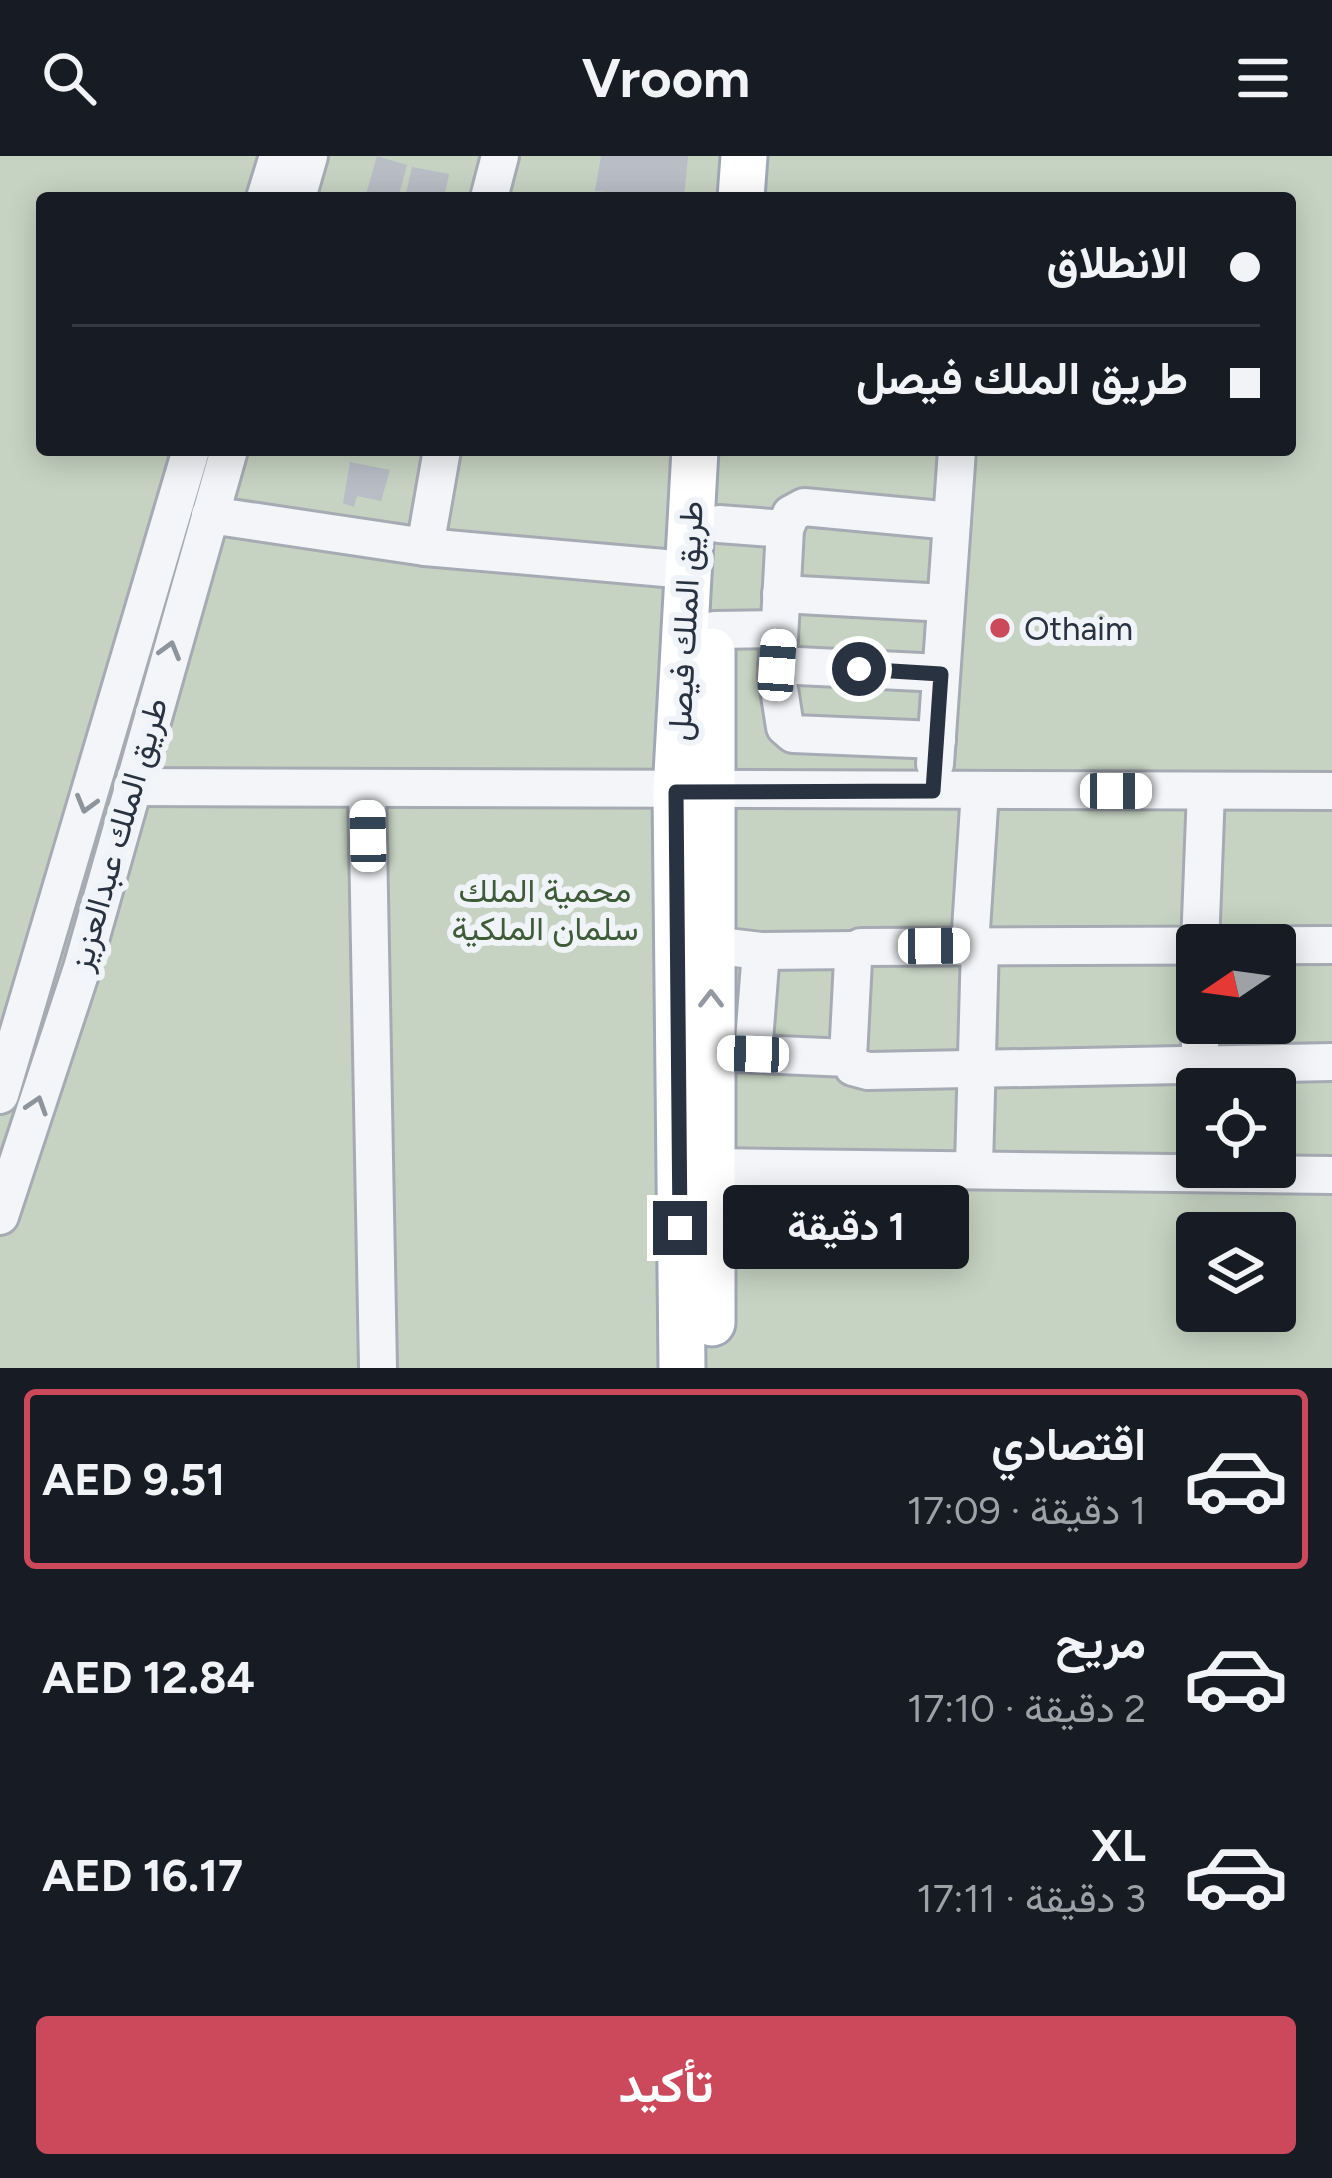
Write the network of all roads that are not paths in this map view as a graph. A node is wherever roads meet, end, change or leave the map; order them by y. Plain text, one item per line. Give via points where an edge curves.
1 (278, 156) edge
2 (309, 156) edge
3 (500, 156) edge
4 (714, 156) edge
5 (744, 156) edge
6 (267, 192) edge
7 (299, 192) edge
8 (491, 192) edge
9 (711, 192) edge
10 (741, 192) edge
11 (189, 456) edge
12 (227, 456) edge
13 (441, 456) edge
14 (695, 456) edge
15 (724, 456) edge
16 (957, 456) edge
17 (209, 515) junction
18 (952, 521) junction
19 (719, 524) junction
20 (785, 529) junction
21 (425, 548) junction
22 (687, 570) junction
23 (946, 603) junction
24 (779, 629) junction
25 (714, 630) junction
26 (941, 674) junction
27 (937, 740) junction
28 (132, 787) junction
29 (367, 789) junction
30 (933, 791) junction
31 (980, 791) junction
32 (1206, 791) junction
33 (1332, 791) edge
34 (693, 792) junction
35 (1201, 924) edge
36 (1296, 944) edge
37 (1332, 944) edge
38 (710, 945) junction
39 (975, 945) junction
40 (1176, 945) edge
41 (854, 950) junction
42 (761, 951) junction
43 (1200, 1044) edge
44 (732, 1053) junction
45 (848, 1058) junction
46 (1332, 1062) edge
47 (1200, 1065) junction
48 (977, 1069) junction
49 (0, 1095) edge
50 (974, 1166) junction
51 (712, 1167) junction
52 (1332, 1175) edge
53 (0, 1216) edge
54 (378, 1368) edge
55 (682, 1368) edge
56 (712, 1368) edge

1 - 6 street
2 - 7 street
3 - 8 street
4 - 9 main road
5 - 10 main road
11 -> 49 street, طريق الملك عبدالعزيز
12 - 17 street, طريق الملك عبدالعزيز
13 - 21 street
14 - 22 main road, طريق الملك فيصل
15 - 19 main road, طريق الملك فيصل
16 - 18 street
17 - 21 street
28 -> 17 street, طريق الملك عبدالعزيز
18 - 20 street via 804,507
18 - 23 street
19 - 20 street
19 - 25 main road, طريق الملك فيصل
20 - 24 street
21 - 22 street
22 - 34 main road, طريق الملك فيصل
23 - 24 street
23 - 26 street
24 - 25 street
24 - 26 street
24 - 27 street via 780,717 794,734
25 - 34 main road, طريق الملك فيصل
26 - 27 street
27 - 30 street
28 - 29 street
53 -> 28 street, طريق الملك عبدالعزيز
29 - 34 street
29 - 54 street
30 - 31 street
30 - 34 street
31 - 32 street
31 - 39 street
32 - 33 street
32 - 35 street
34 - 38 main road, طريق الملك فيصل
34 - 55 main road, طريق الملك فيصل
36 - 37 street
38 - 42 street
44 -> 38 main road, طريق الملك فيصل
39 - 40 street
39 - 41 street
39 - 48 street
41 - 42 street
41 - 45 street
42 - 44 street
43 - 47 street
44 - 45 street
44 - 51 main road, طريق الملك فيصل
45 - 48 street via 868,1071
46 - 47 street
47 - 48 street
48 - 50 street
50 - 51 street
50 - 52 street
51 - 56 main road, طريق الملك فيصل

